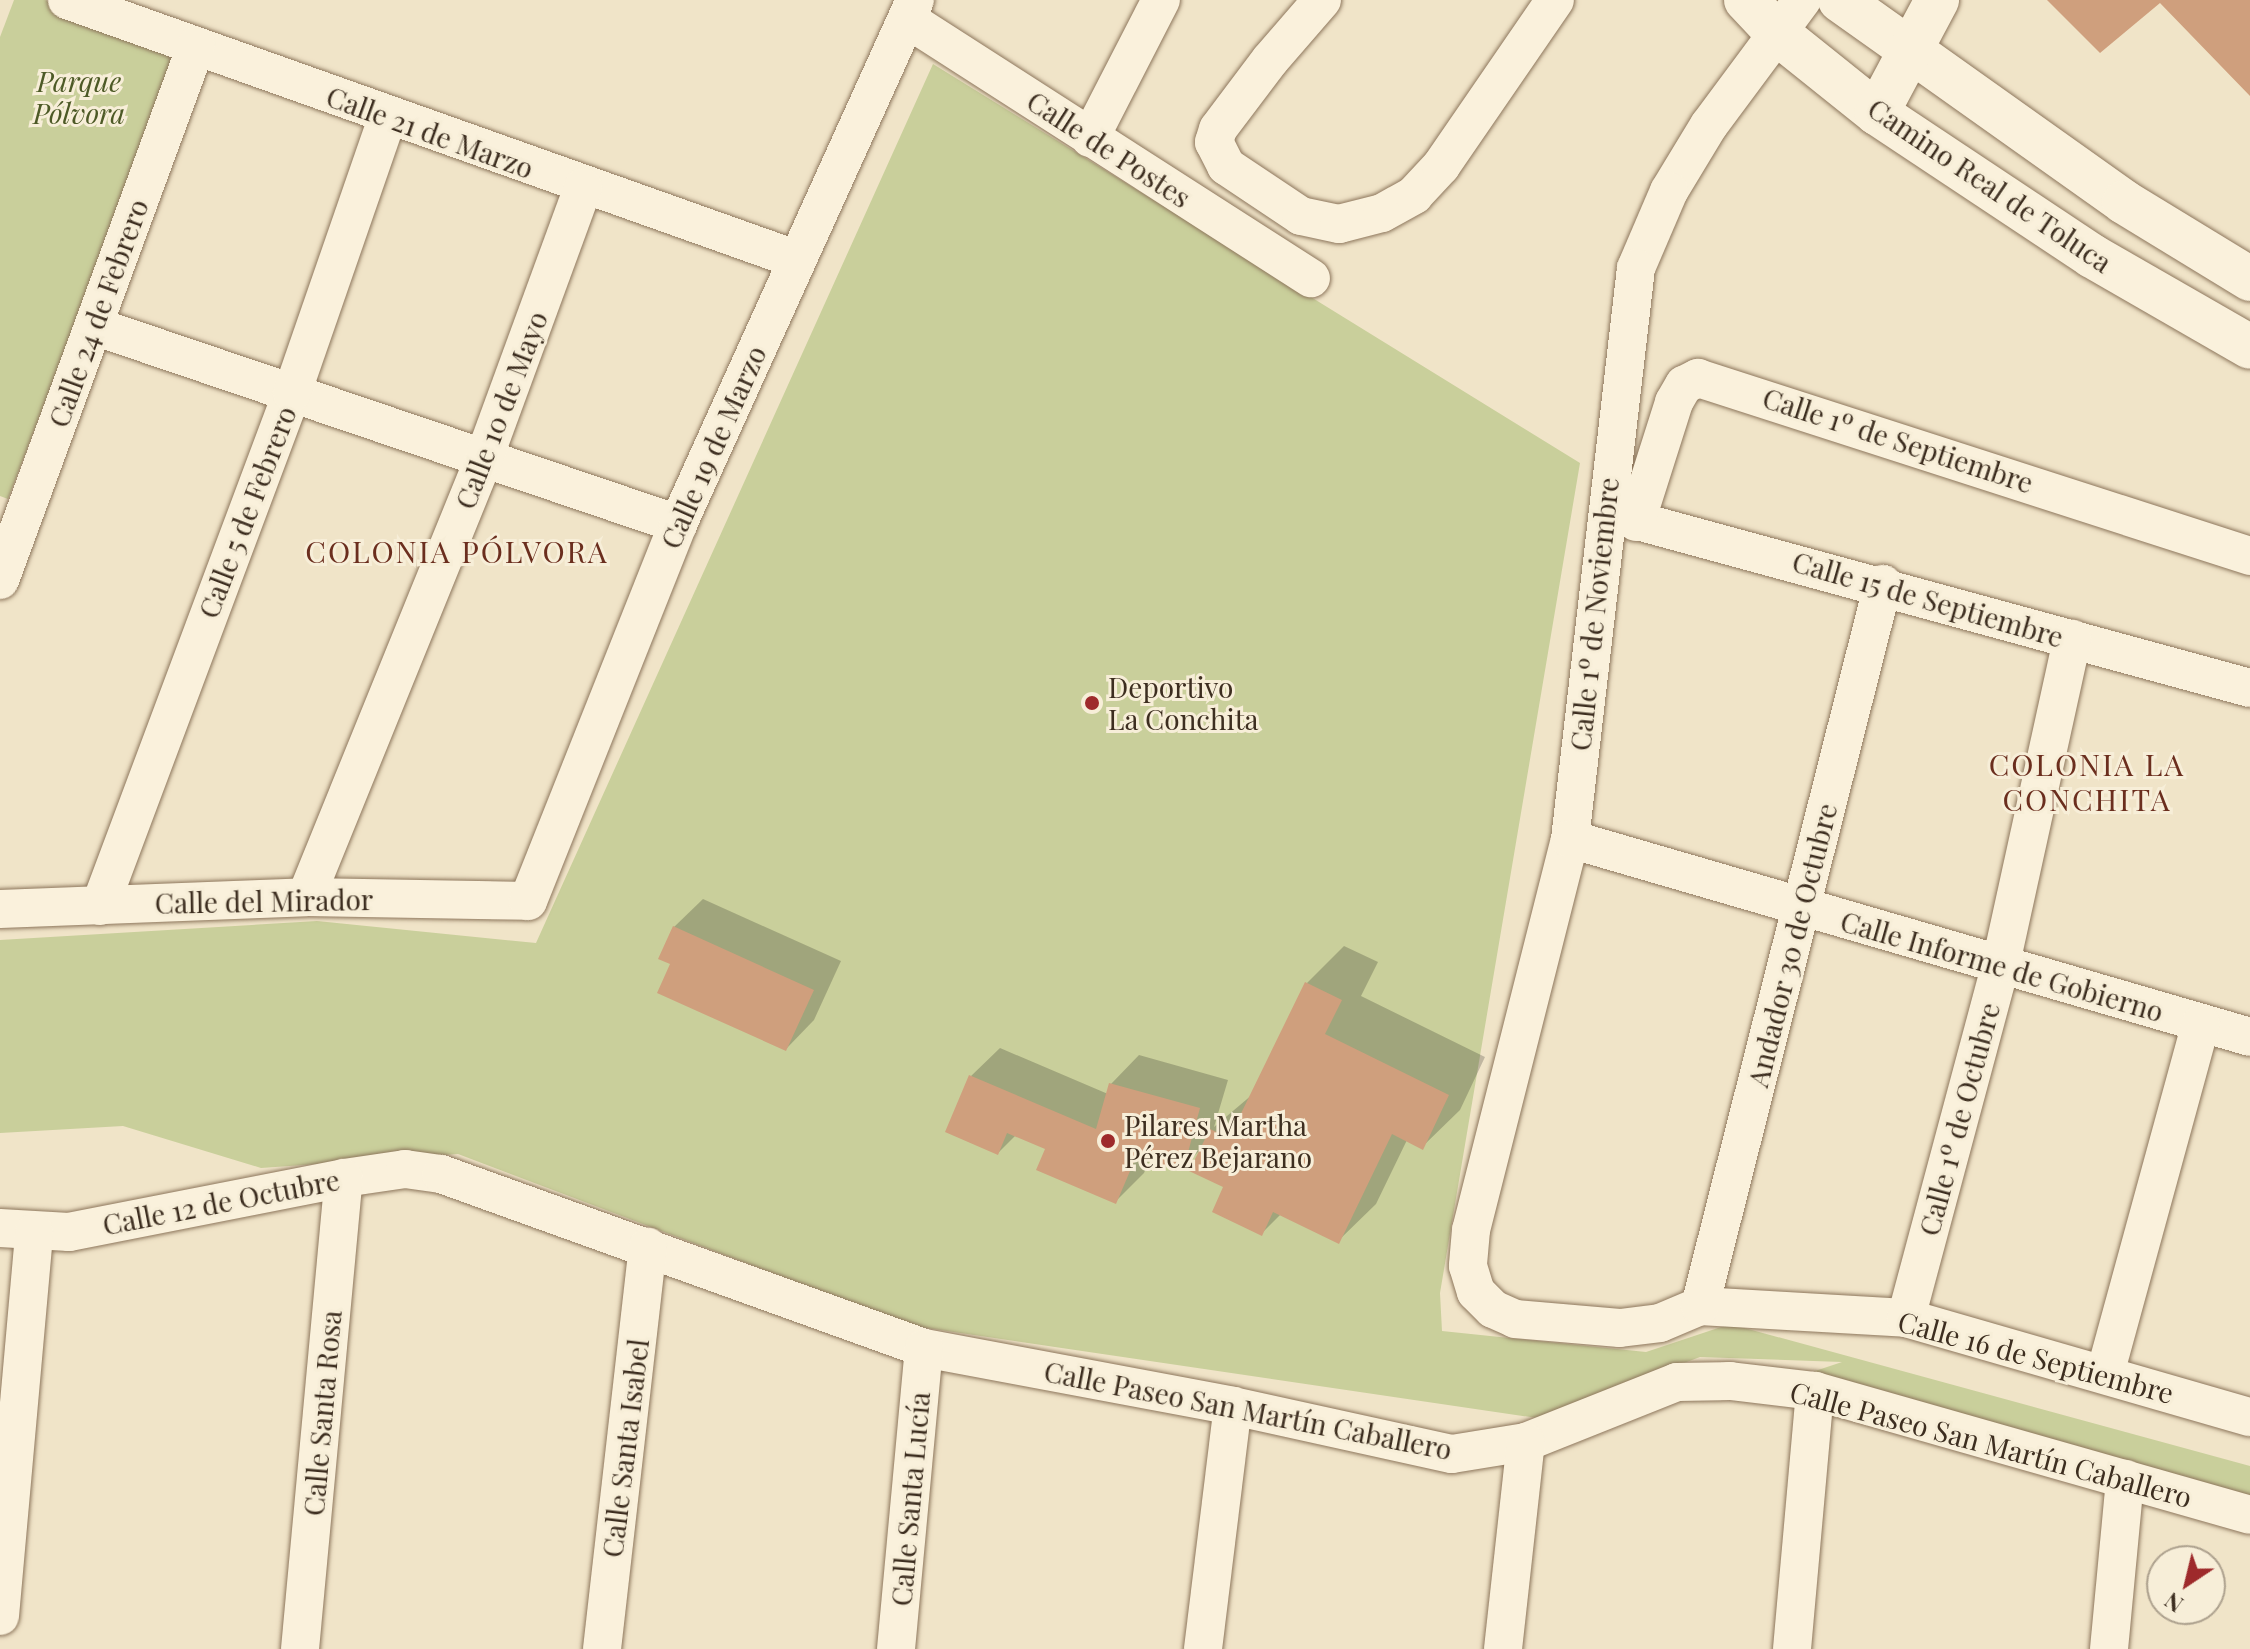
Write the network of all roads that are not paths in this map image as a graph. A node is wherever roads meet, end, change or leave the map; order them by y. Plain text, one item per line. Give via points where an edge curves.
1 (67, 0) edge
2 (1161, 0) edge
3 (1322, 0) edge
4 (1555, 0) edge
5 (1746, 0) edge
6 (1840, 0) edge
7 (1937, 0) edge
8 (911, 9) edge
9 (1789, 16) edge
10 (196, 46) junction
11 (1910, 53) junction
12 (1877, 113) junction
13 (388, 116) junction
14 (1090, 138) junction
15 (583, 188) junction
16 (795, 259) junction
17 (1311, 278) dead end
18 (2250, 279) edge
19 (94, 326) junction
20 (2250, 347) edge
21 (292, 393) junction
22 (484, 458) junction
23 (1621, 516) junction
24 (8, 524) edge
25 (678, 524) junction
26 (2250, 556) edge
27 (0, 580) edge
28 (1883, 584) junction
29 (2072, 639) junction
30 (2250, 688) edge
31 (1570, 839) junction
32 (306, 897) junction
33 (528, 901) joint
34 (100, 906) junction
35 (0, 909) edge
36 (1801, 909) junction
37 (2001, 963) junction
38 (2201, 1024) junction
39 (2250, 1037) edge
40 (441, 1174) joint
41 (344, 1178) junction
42 (17, 1230) edge
43 (648, 1247) junction
44 (1468, 1266) joint
45 (1700, 1306) junction
46 (1906, 1318) junction
47 (924, 1348) junction
48 (2105, 1374) junction
49 (1815, 1391) junction
50 (1233, 1406) junction
51 (2250, 1417) edge
52 (1526, 1442) junction
53 (2125, 1479) junction
54 (2250, 1515) edge
55 (0, 1616) edge
56 (300, 1649) edge
57 (602, 1649) edge
58 (896, 1649) edge
59 (1203, 1649) edge
60 (1503, 1649) edge
61 (1792, 1649) edge
62 (2109, 1649) edge

1 - 10 street, Calle 21 de Marzo
2 - 14 street
3 - 4 street via 1218,129 1217,155 1301,216 1339,224 1382,213 1414,195 1441,166
5 - 9 main road, Camino Real de Toluca
6 - 11 main road
7 - 11 main road
8 - 14 street, Calle de Postes
8 - 16 street, Calle 19 de Marzo
9 - 12 main road, Camino Real de Toluca
9 - 23 street, Calle 1º de Noviembre via 1709,125 1669,191 1636,268
10 - 13 street, Calle 21 de Marzo
10 - 19 street, Calle 24 de Febrero
11 - 12 main road
11 - 18 main road via 2124,202
12 - 20 main road, Camino Real de Toluca via 2092,256
13 - 15 street, Calle 21 de Marzo
13 - 21 street, Calle 5 de Febrero
14 - 17 street, Calle de Postes
15 - 16 street, Calle 21 de Marzo
15 - 22 street, Calle 10 de Mayo
16 - 25 street, Calle 19 de Marzo
19 - 21 street
19 - 24 street, Calle 24 de Febrero
21 - 22 street
21 - 34 street, Calle 5 de Febrero
22 - 25 street
22 - 32 street, Calle 10 de Mayo
23 - 26 street, Calle 1º de Septiembre via 1674,402 1684,385 1698,378
23 - 28 street, Calle 15 de Septiembre
23 - 31 street, Calle 1º de Noviembre
24 - 27 street, Calle 24 de Febrero
25 - 33 street, Calle 19 de Marzo
28 - 29 street, Calle 15 de Septiembre
28 - 36 street, Andador 30 de Octubre
29 - 30 street, Calle 15 de Septiembre
29 - 37 street, Calle 1º de Octubre
31 - 36 street, Calle Informe de Gobierno
31 - 44 street, Calle 1º de Noviembre via 1471,1230
32 - 33 street, Calle del Mirador
32 - 34 street, Calle del Mirador
34 - 35 street, Calle del Mirador
36 - 37 street, Calle Informe de Gobierno
36 - 45 street, Andador 30 de Octubre
37 - 38 street, Calle Informe de Gobierno
37 - 46 street, Calle 1º de Octubre
38 - 39 street, Calle Informe de Gobierno
38 - 48 street
40 - 41 street, Calle 12 de Octubre via 405,1169
40 - 43 street, Calle Paseo San Martín Caballero
41 - 42 street, Calle 12 de Octubre via 103,1226
41 - 56 street, Calle Santa Rosa
42 - 55 street
43 - 47 street, Calle Paseo San Martín Caballero
43 - 57 street, Calle Santa Isabel
44 - 45 street, Calle 16 de Septiembre via 1476,1292 1493,1309 1515,1319 1620,1328 1660,1323
45 - 46 street, Calle 16 de Septiembre
46 - 48 street, Calle 16 de Septiembre
47 - 50 street, Calle Paseo San Martín Caballero
47 - 58 street, Calle Santa Lucía
48 - 51 street, Calle 16 de Septiembre
49 - 52 street, Calle Paseo San Martín Caballero via 1730,1381 1677,1382
49 - 53 street, Calle Paseo San Martín Caballero
49 - 61 street
50 - 52 street, Calle Paseo San Martín Caballero via 1452,1454
50 - 59 street
52 - 60 street
53 - 54 street, Calle Paseo San Martín Caballero
53 - 62 street

